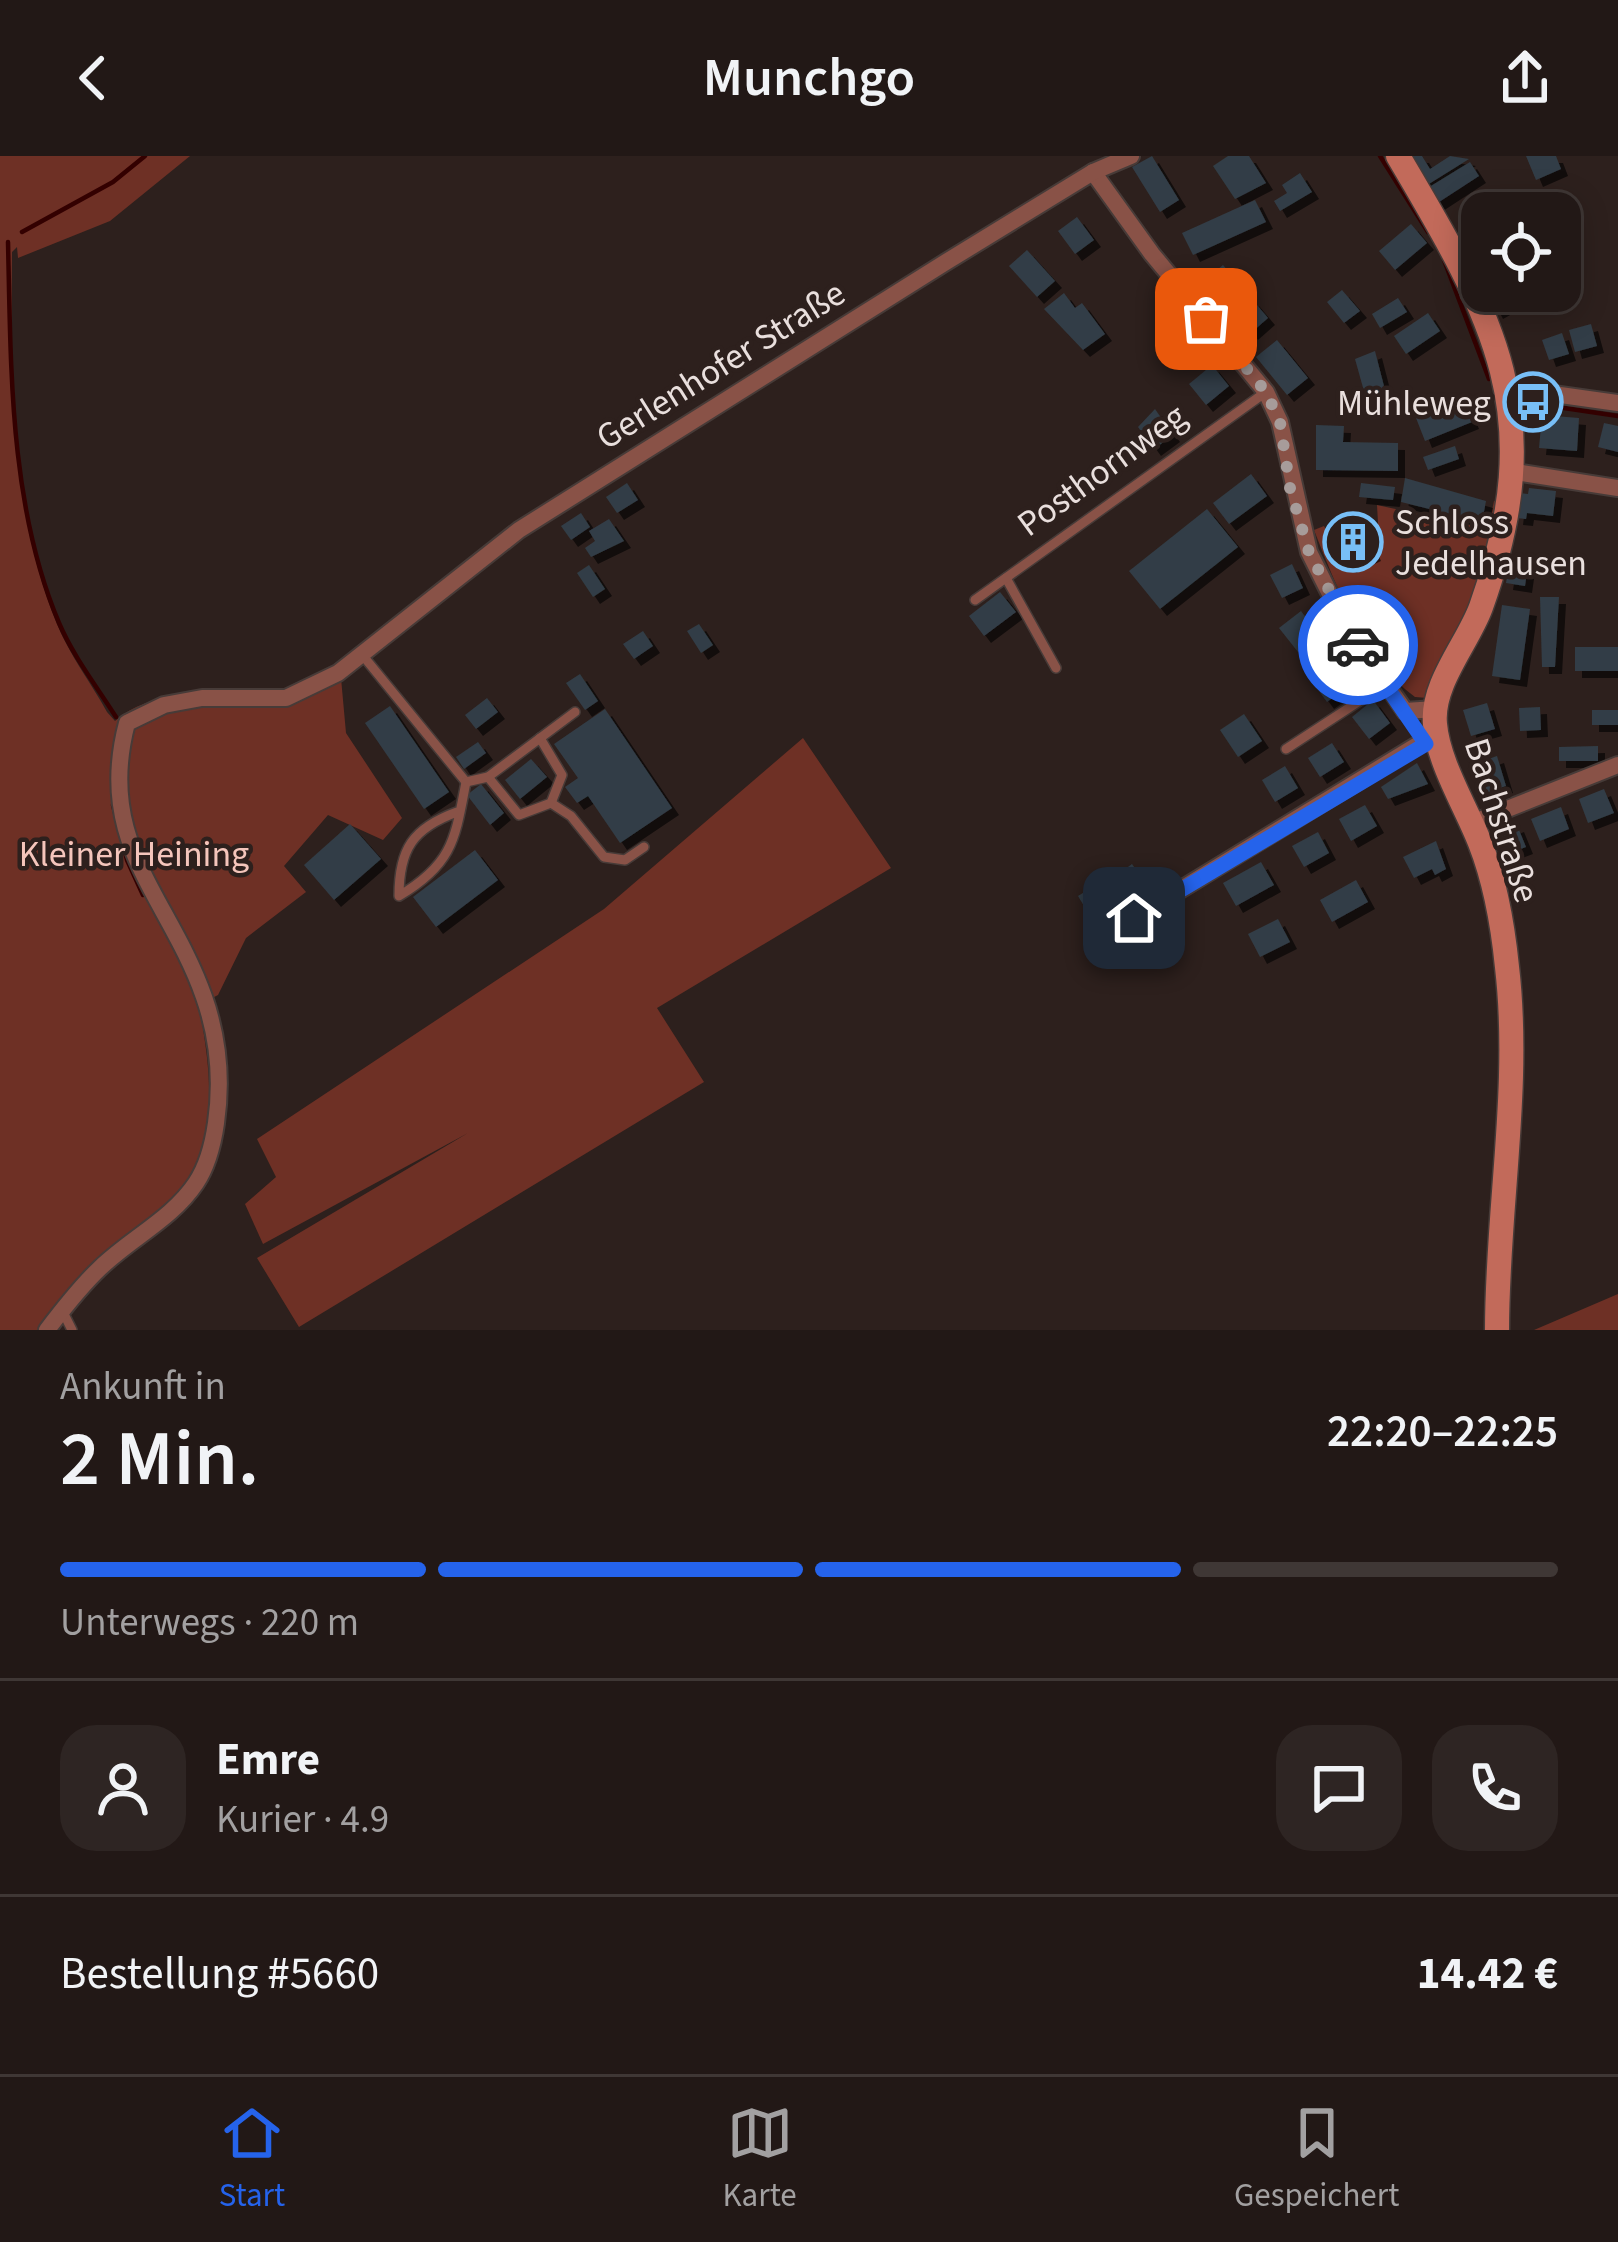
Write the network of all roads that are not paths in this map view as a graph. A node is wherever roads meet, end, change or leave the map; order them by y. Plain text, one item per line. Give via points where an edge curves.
1 (1131, 156) edge
2 (1398, 156) edge
3 (1089, 164) edge
4 (1510, 388) junction
5 (1266, 392) junction
6 (1618, 403) edge
7 (1515, 472) junction
8 (1618, 488) edge
9 (1006, 578) junction
10 (975, 600) dead end
11 (364, 658) junction
12 (1056, 668) dead end
13 (1384, 685) junction
14 (1405, 711) junction
15 (575, 712) dead end
16 (1433, 729) junction
17 (541, 738) junction
18 (1286, 749) dead end
19 (1618, 765) edge
20 (488, 777) junction
21 (466, 782) junction
22 (550, 803) junction
23 (457, 812) junction
24 (1472, 823) junction
25 (644, 847) dead end
26 (1134, 918) dead end
27 (62, 1310) junction
28 (46, 1330) edge
29 (72, 1330) edge
30 (1497, 1330) edge

1 - 3 street, Gerlenhofer Straße
2 - 4 street, Bachstraße
3 - 5 street
3 - 11 street, Gerlenhofer Straße via 519,530
4 - 6 street
4 - 7 street, Bachstraße
5 - 9 lane, Posthornweg
5 - 13 street via 1309,552
7 - 8 street
7 - 16 street, Bachstraße via 1481,607
9 - 10 lane, Posthornweg
9 - 12 lane
11 - 21 lane
11 - 27 street, Gerlenhofer Straße via 286,698 202,698 127,722 123,818 138,872 204,996 221,1082 212,1148 198,1181
13 - 14 street
13 - 18 lane
14 - 16 street
14 - 16 lane
15 - 17 lane
16 - 24 street, Bachstraße
16 - 26 street
17 - 20 lane
17 - 22 lane via 562,775
19 - 24 street
20 - 21 lane
20 - 22 lane via 519,815
21 - 23 lane
22 - 25 lane via 604,857 625,860
23 - 23 lane via 454,845 442,864 398,896 403,856 416,832
24 - 30 street, Bachstraße via 1490,876 1509,990
27 - 28 street, Gerlenhofer Straße
27 - 29 lane

